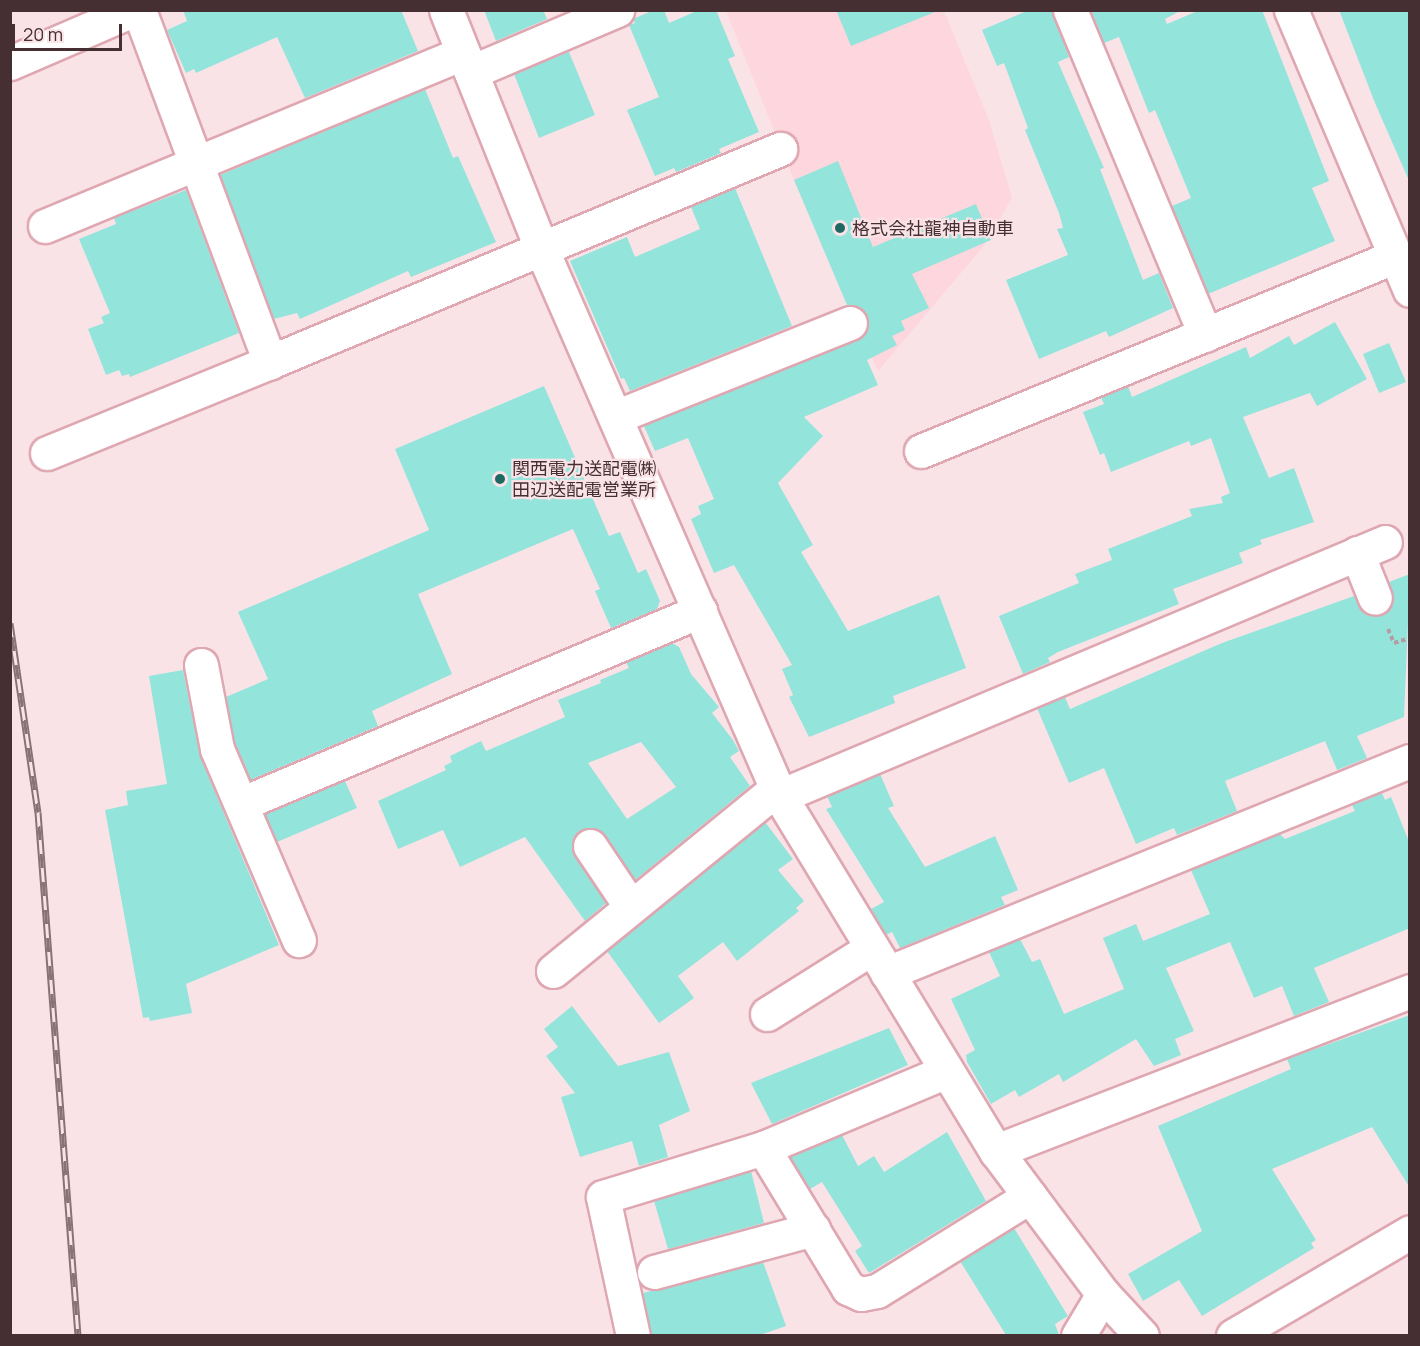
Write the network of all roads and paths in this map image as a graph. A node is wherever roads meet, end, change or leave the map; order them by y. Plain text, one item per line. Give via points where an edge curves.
1 (133, 10) edge
2 (140, 10) edge
3 (446, 10) edge
4 (617, 10) edge
5 (1070, 10) edge
6 (1291, 10) edge
7 (467, 62) junction
8 (10, 63) edge
9 (780, 149) dead end
10 (196, 163) junction
11 (45, 226) dead end
12 (541, 248) junction
13 (1396, 256) junction
14 (1410, 290) edge
15 (850, 323) dead end
16 (1205, 335) junction
17 (270, 362) junction
18 (615, 417) junction
19 (921, 451) dead end
20 (47, 453) dead end
21 (1375, 598) dead end
22 (700, 611) junction
23 (1410, 638) edge
24 (1394, 644) dead end
25 (201, 665) dead end
26 (1410, 761) edge
27 (778, 792) junction
28 (243, 803) junction
29 (590, 846) dead end
30 (631, 908) junction
31 (298, 940) dead end
32 (880, 961) junction
33 (553, 971) dead end
34 (1410, 992) edge
35 (767, 1014) dead end
36 (947, 1071) junction
37 (763, 1148) junction
38 (996, 1151) junction
39 (1030, 1197) junction
40 (813, 1229) junction
41 (1410, 1232) edge
42 (654, 1272) dead end
43 (1103, 1294) junction
44 (633, 1335) edge
45 (1078, 1335) edge
46 (1142, 1335) edge
47 (1233, 1335) edge

1 - 8 street
2 - 10 street
3 - 7 street
4 - 7 street
5 - 16 street
6 - 13 street
7 - 10 street
7 - 12 street
9 - 12 street
10 - 11 street
10 - 17 street
12 - 17 street
12 - 18 street
13 - 14 street
13 - 16 street
15 - 18 street
16 - 19 street
17 - 20 street
18 - 22 street
21 - 27 street via 1371,547
22 - 27 street
22 - 28 street
23 - 24 path
25 - 28 street via 217,749
26 - 32 street
27 - 30 street
27 - 32 street
28 - 31 street
29 - 30 street
30 - 33 street
32 - 35 street
32 - 36 street
34 - 38 street
36 - 37 street
36 - 38 street
37 - 40 street
37 - 44 street via 603,1197
38 - 39 street
39 - 40 street via 877,1291 861,1294 848,1288
39 - 43 street
40 - 42 street
41 - 47 street
43 - 45 street
43 - 46 street

